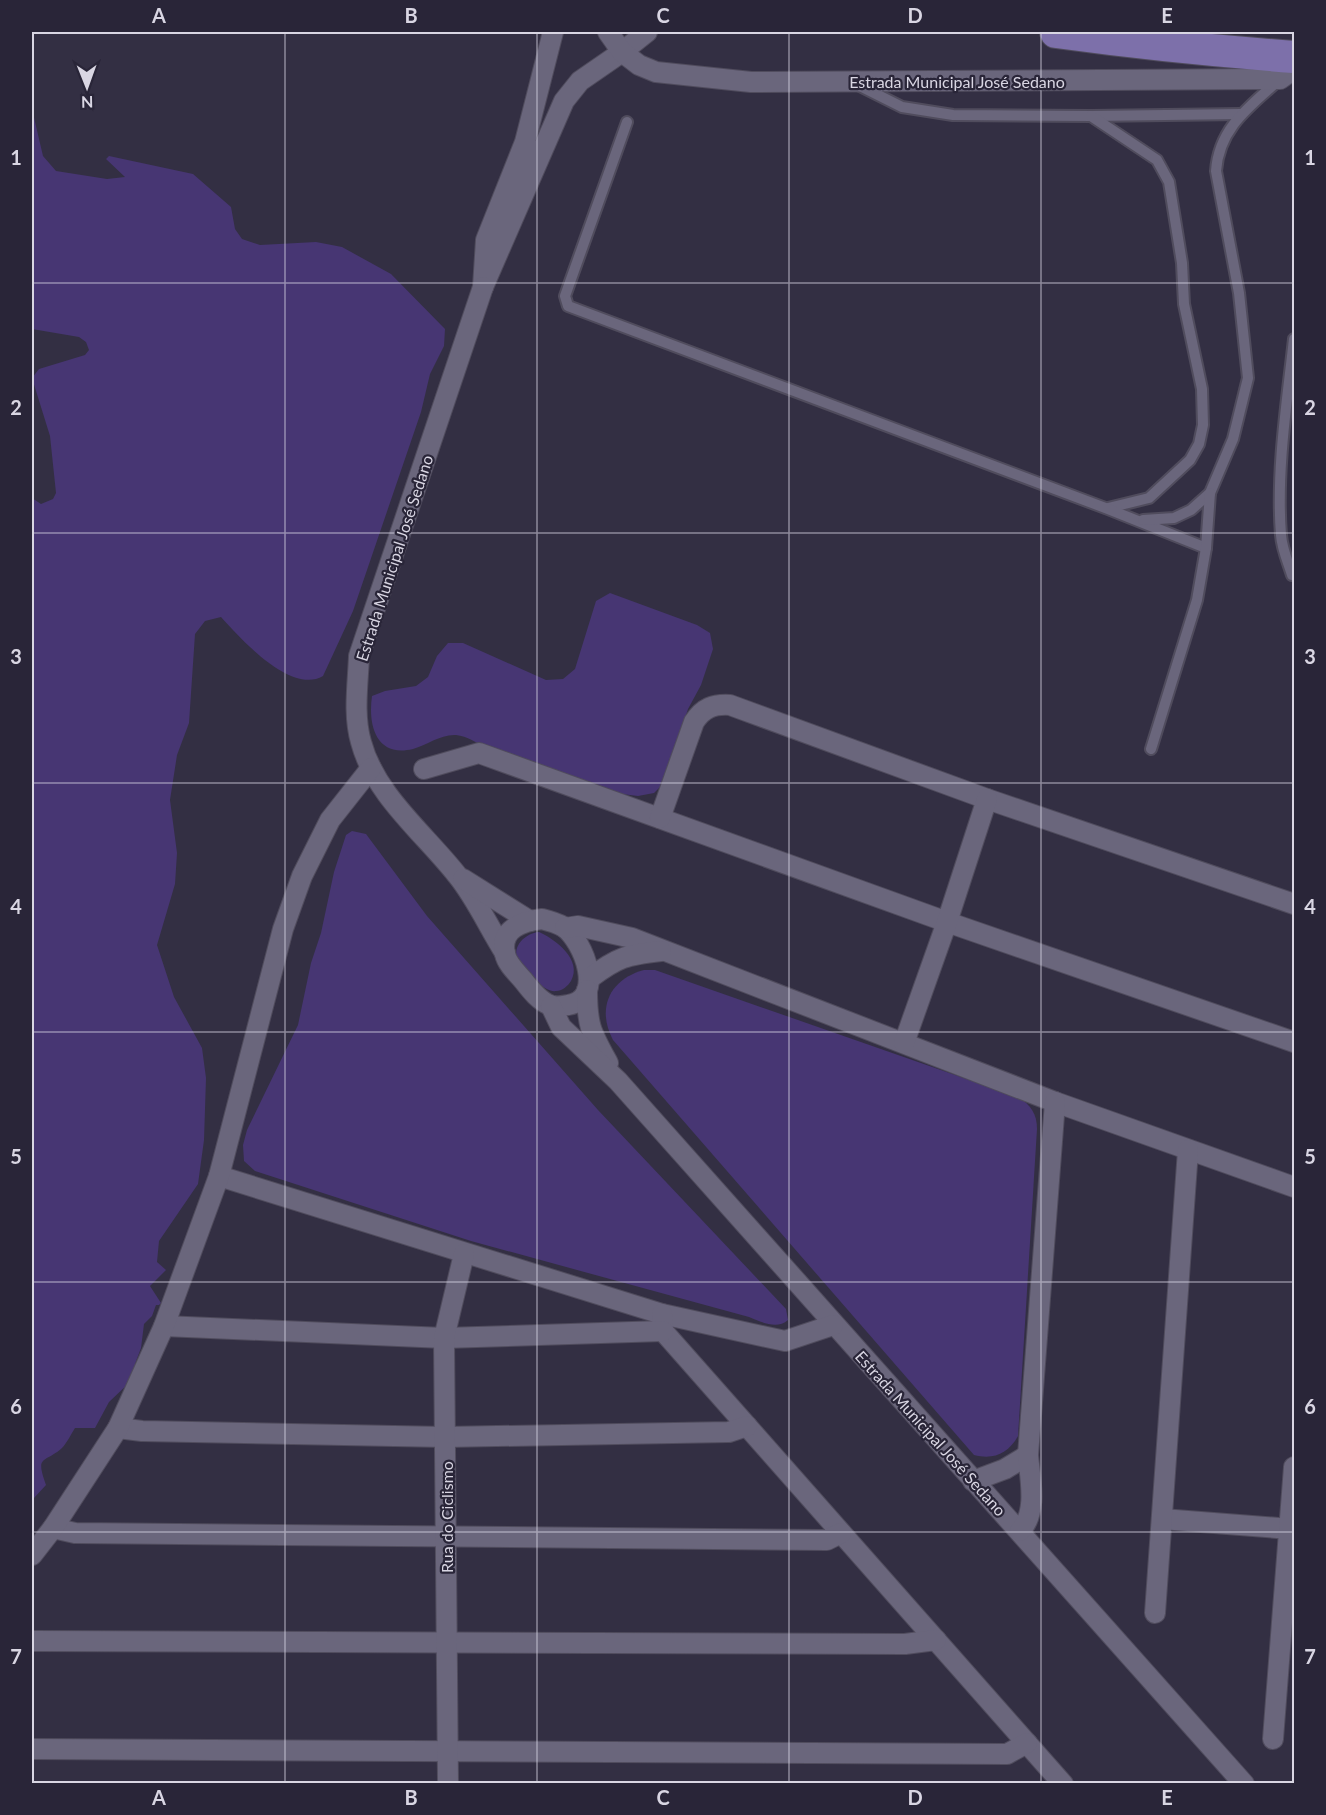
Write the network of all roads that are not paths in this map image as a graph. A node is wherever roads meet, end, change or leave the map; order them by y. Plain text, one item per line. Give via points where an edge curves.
1 (554, 32) edge
2 (608, 32) edge
3 (647, 32) edge
4 (1056, 32) edge
5 (1215, 32) edge
6 (1118, 41) junction
7 (622, 52) junction
8 (1290, 68) edge
9 (853, 82) junction
10 (1241, 114) junction
11 (1091, 117) junction
12 (627, 122) dead end
13 (483, 287) junction
14 (1294, 339) edge
15 (1210, 493) junction
16 (1108, 508) junction
17 (1137, 520) junction
18 (1206, 548) junction
19 (1294, 577) edge
20 (1151, 749) dead end
21 (371, 768) junction
22 (424, 769) dead end
23 (987, 799) junction
24 (660, 818) junction
25 (459, 877) junction
26 (1294, 904) edge
27 (530, 921) junction
28 (947, 922) junction
29 (565, 928) junction
30 (663, 951) junction
31 (504, 953) junction
32 (589, 984) junction
33 (551, 1006) junction
34 (1294, 1042) edge
35 (903, 1043) junction
36 (618, 1081) junction
37 (1055, 1102) junction
38 (1188, 1150) junction
39 (219, 1176) junction
40 (1294, 1187) edge
41 (464, 1254) junction
42 (663, 1323) junction
43 (833, 1325) junction
44 (164, 1326) junction
45 (444, 1338) junction
46 (747, 1426) junction
47 (118, 1428) junction
48 (445, 1437) junction
49 (1028, 1455) junction
50 (1294, 1467) edge
51 (973, 1480) junction
52 (1162, 1519) junction
53 (53, 1528) junction
54 (1290, 1529) junction
55 (1020, 1531) junction
56 (841, 1533) junction
57 (446, 1537) junction
58 (32, 1555) edge
59 (1155, 1612) dead end
60 (936, 1640) junction
61 (32, 1641) edge
62 (447, 1643) junction
63 (1273, 1739) dead end
64 (1027, 1743) junction
65 (32, 1749) edge
66 (448, 1752) junction
67 (448, 1784) edge
68 (1063, 1784) edge
69 (1244, 1784) edge

1 - 13 street, Estrada Municipal José Sedano via 525,142 486,240
2 - 7 street, Estrada Municipal José Sedano
3 - 7 street, Estrada Municipal José Sedano
4 - 6 main road
5 - 6 main road
6 - 8 main road
7 - 9 street, Estrada Municipal José Sedano via 656,72 752,82
7 - 13 street, Estrada Municipal José Sedano via 580,81 564,101
8 - 9 street, Estrada Municipal José Sedano
8 - 10 lane
9 - 11 lane via 902,107 943,113
10 - 11 lane
10 - 15 lane via 1221,142 1216,171 1239,293 1248,378 1233,440
11 - 16 lane via 1157,160 1168,182 1182,263 1184,304 1202,389 1203,424 1190,460 1149,498
12 - 16 lane via 565,296 568,306
13 - 21 street, Estrada Municipal José Sedano via 359,656 360,741
14 - 19 lane via 1282,463 1281,535
15 - 17 lane via 1191,510 1174,518
15 - 18 lane
16 - 17 lane
17 - 18 lane
18 - 20 lane via 1197,600
21 - 25 street, Estrada Municipal José Sedano
21 - 39 street via 330,819 282,929
22 - 24 street via 479,753
23 - 24 street via 730,705 717,704 694,722
23 - 26 street
23 - 28 street
24 - 28 street
25 - 27 street, Estrada Municipal José Sedano
25 - 31 street, Estrada Municipal José Sedano
27 - 29 street via 542,920
27 - 31 street via 513,927 506,938
28 - 34 street
28 - 35 street
29 - 30 street via 578,926 632,938
29 - 32 street via 583,955
30 - 32 street via 627,955 609,964
30 - 35 street
31 - 33 street via 537,997
32 - 33 street via 581,1000
32 - 36 street, Estrada Municipal José Sedano via 587,1016 591,1032
33 - 36 street, Estrada Municipal José Sedano via 561,1027
35 - 37 street
36 - 43 street, Estrada Municipal José Sedano
37 - 38 street
37 - 49 street
38 - 40 street
38 - 52 street
39 - 41 street
39 - 44 street
41 - 42 street
41 - 45 street, Rua do Ciclismo
42 - 43 street via 784,1341
42 - 45 street
42 - 46 street
43 - 51 street, Estrada Municipal José Sedano
44 - 45 street
44 - 47 street
45 - 48 street, Rua do Ciclismo
46 - 48 street via 729,1432
46 - 56 street
47 - 48 street
47 - 53 street
48 - 57 street, Rua do Ciclismo
49 - 51 street via 1005,1469
49 - 55 street via 1030,1509
50 - 54 street
51 - 55 street, Estrada Municipal José Sedano
52 - 54 street
52 - 59 street
53 - 57 street via 75,1533
53 - 58 street
54 - 63 street
55 - 69 street, Estrada Municipal José Sedano
56 - 57 street via 827,1540
56 - 60 street
57 - 62 street, Rua do Ciclismo
60 - 62 street via 904,1644
60 - 64 street
61 - 62 street
62 - 66 street, Rua do Ciclismo
64 - 66 street via 1006,1754
64 - 68 street
65 - 66 street
66 - 67 street, Rua do Ciclismo

